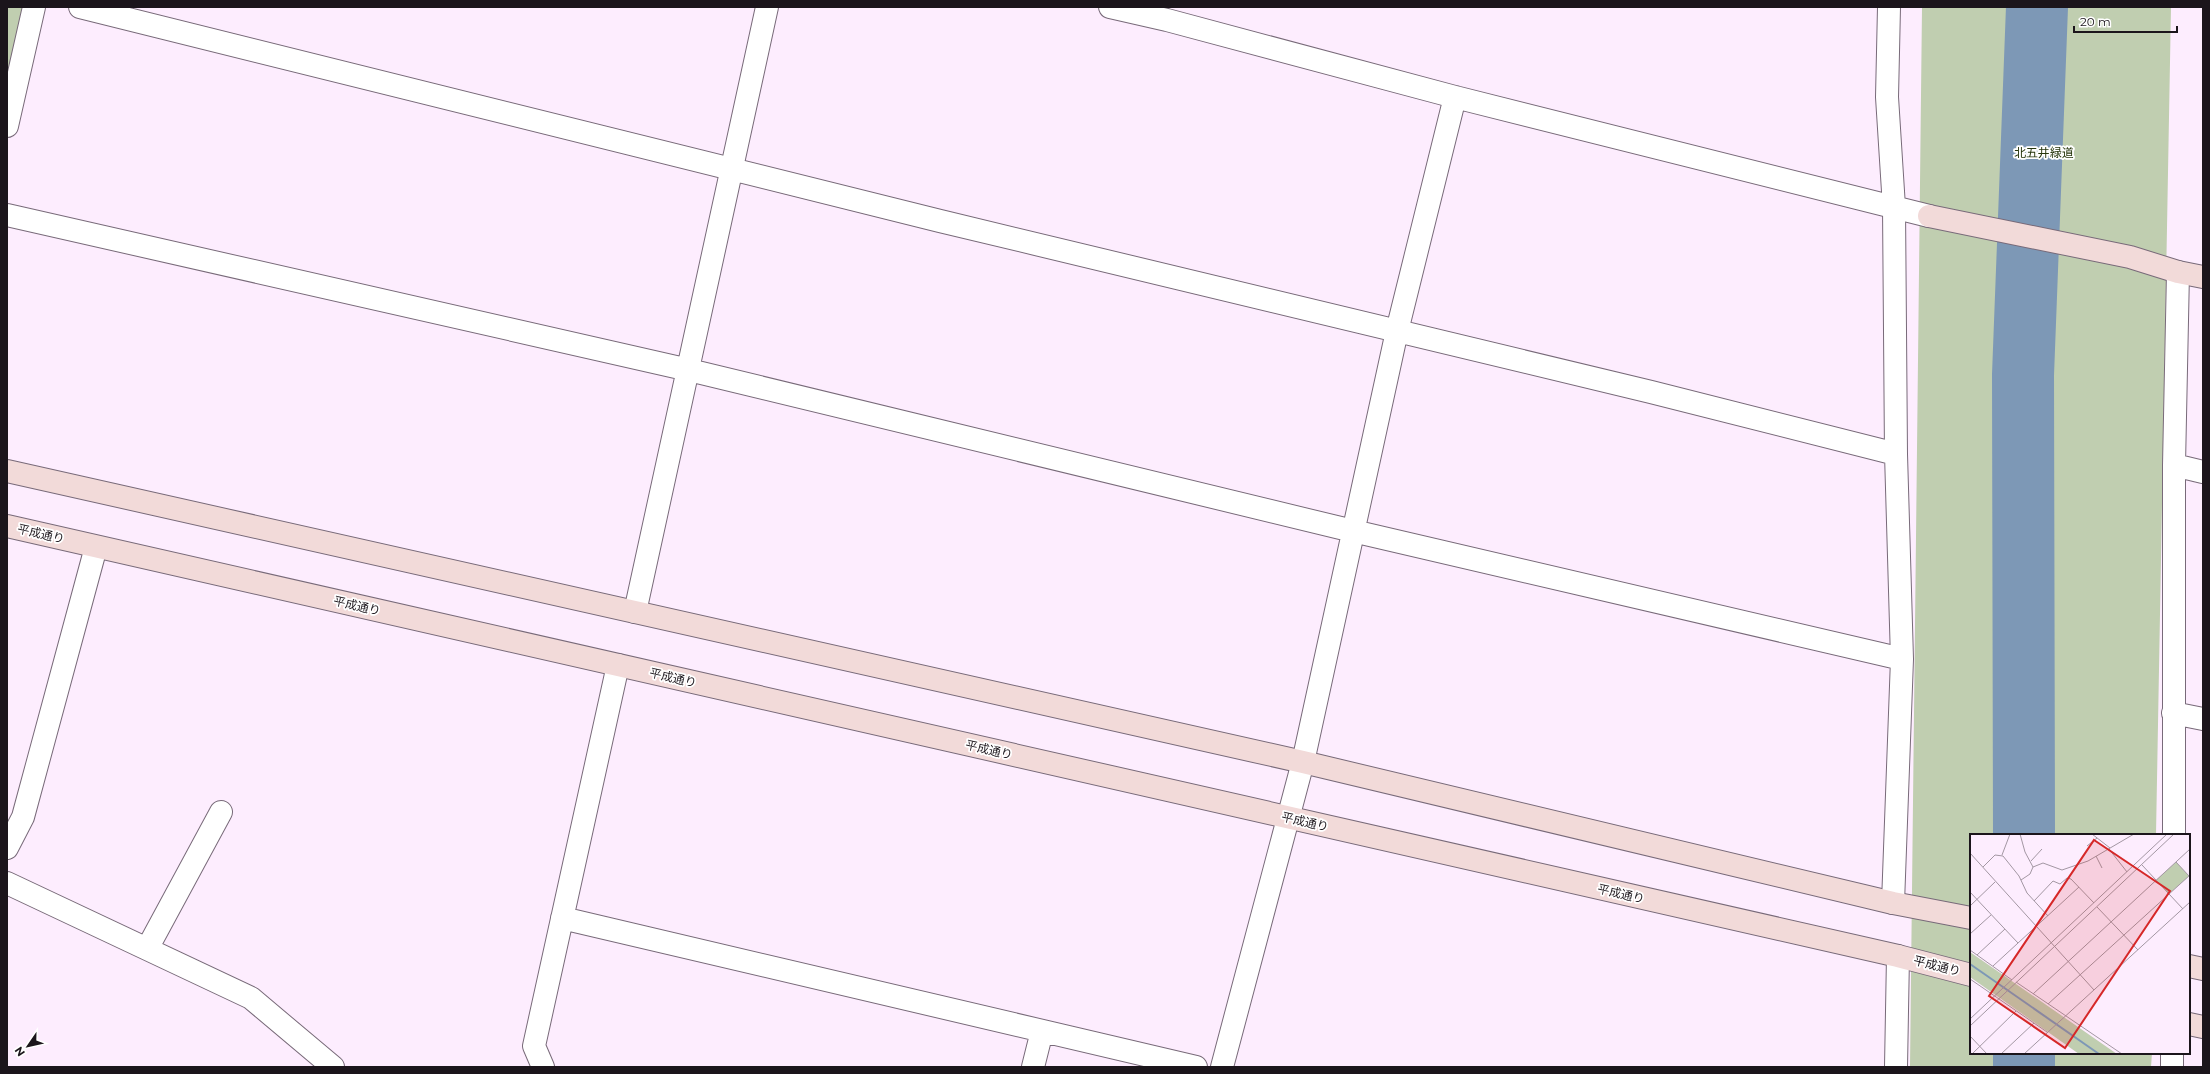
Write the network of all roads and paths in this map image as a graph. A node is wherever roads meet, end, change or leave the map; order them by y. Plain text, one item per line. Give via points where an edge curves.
1 (34, 7) edge
2 (80, 7) edge
3 (767, 7) edge
4 (1110, 7) edge
5 (1889, 7) edge
6 (1455, 97) junction
7 (7, 126) edge
8 (732, 168) junction
9 (1894, 207) junction
10 (7, 215) edge
11 (2178, 272) junction
12 (2203, 276) edge
13 (1397, 332) junction
14 (689, 370) junction
15 (1896, 454) junction
16 (2174, 465) junction
17 (7, 471) edge
18 (2203, 472) edge
19 (7, 526) edge
20 (1353, 531) junction
21 (96, 547) junction
22 (635, 612) junction
23 (1902, 659) junction
24 (618, 665) junction
25 (2173, 713) junction
26 (2203, 719) edge
27 (1302, 762) junction
28 (221, 812) dead end
29 (1287, 818) junction
30 (2174, 834) edge
31 (7, 848) edge
32 (7, 883) edge
33 (1893, 903) junction
34 (562, 918) junction
35 (1970, 918) edge
36 (147, 949) junction
37 (1898, 956) junction
38 (2190, 966) edge
39 (2203, 969) edge
40 (1970, 975) edge
41 (2190, 1024) edge
42 (2203, 1027) edge
43 (1042, 1031) junction
44 (2172, 1054) edge
45 (334, 1067) edge
46 (543, 1067) edge
47 (1033, 1067) edge
48 (1196, 1067) edge
49 (1222, 1067) edge
50 (1896, 1067) edge
51 (2172, 1067) edge

1 - 7 street
2 - 8 street
3 - 8 street
4 - 6 street
5 - 9 street via 1887,97
6 - 9 street
6 - 13 street
8 - 13 street
8 - 14 street
9 - 11 street via 2130,257
9 - 15 street
10 - 14 street
11 - 12 street
11 - 16 street
13 - 15 street via 1651,392
13 - 20 street
14 - 20 street
14 - 22 street
15 - 23 street
16 - 18 street
16 - 25 street
17 - 22 street
19 - 21 street, 平成通り
20 - 23 street
20 - 27 street
21 - 24 street, 平成通り
21 - 31 street via 23,817
22 - 27 street
23 - 33 street
24 - 29 street, 平成通り
24 - 34 street
25 - 26 street
25 - 30 street
27 - 29 street
27 - 33 street
28 - 36 street
29 - 37 street, 平成通り
29 - 49 street
32 - 36 street
33 - 35 street
34 - 43 street
34 - 46 street via 534,1046
36 - 45 street via 251,998
37 - 40 street, 平成通り
37 - 50 street
38 - 39 street
41 - 42 street
43 - 47 street
43 - 48 street
44 - 51 street

